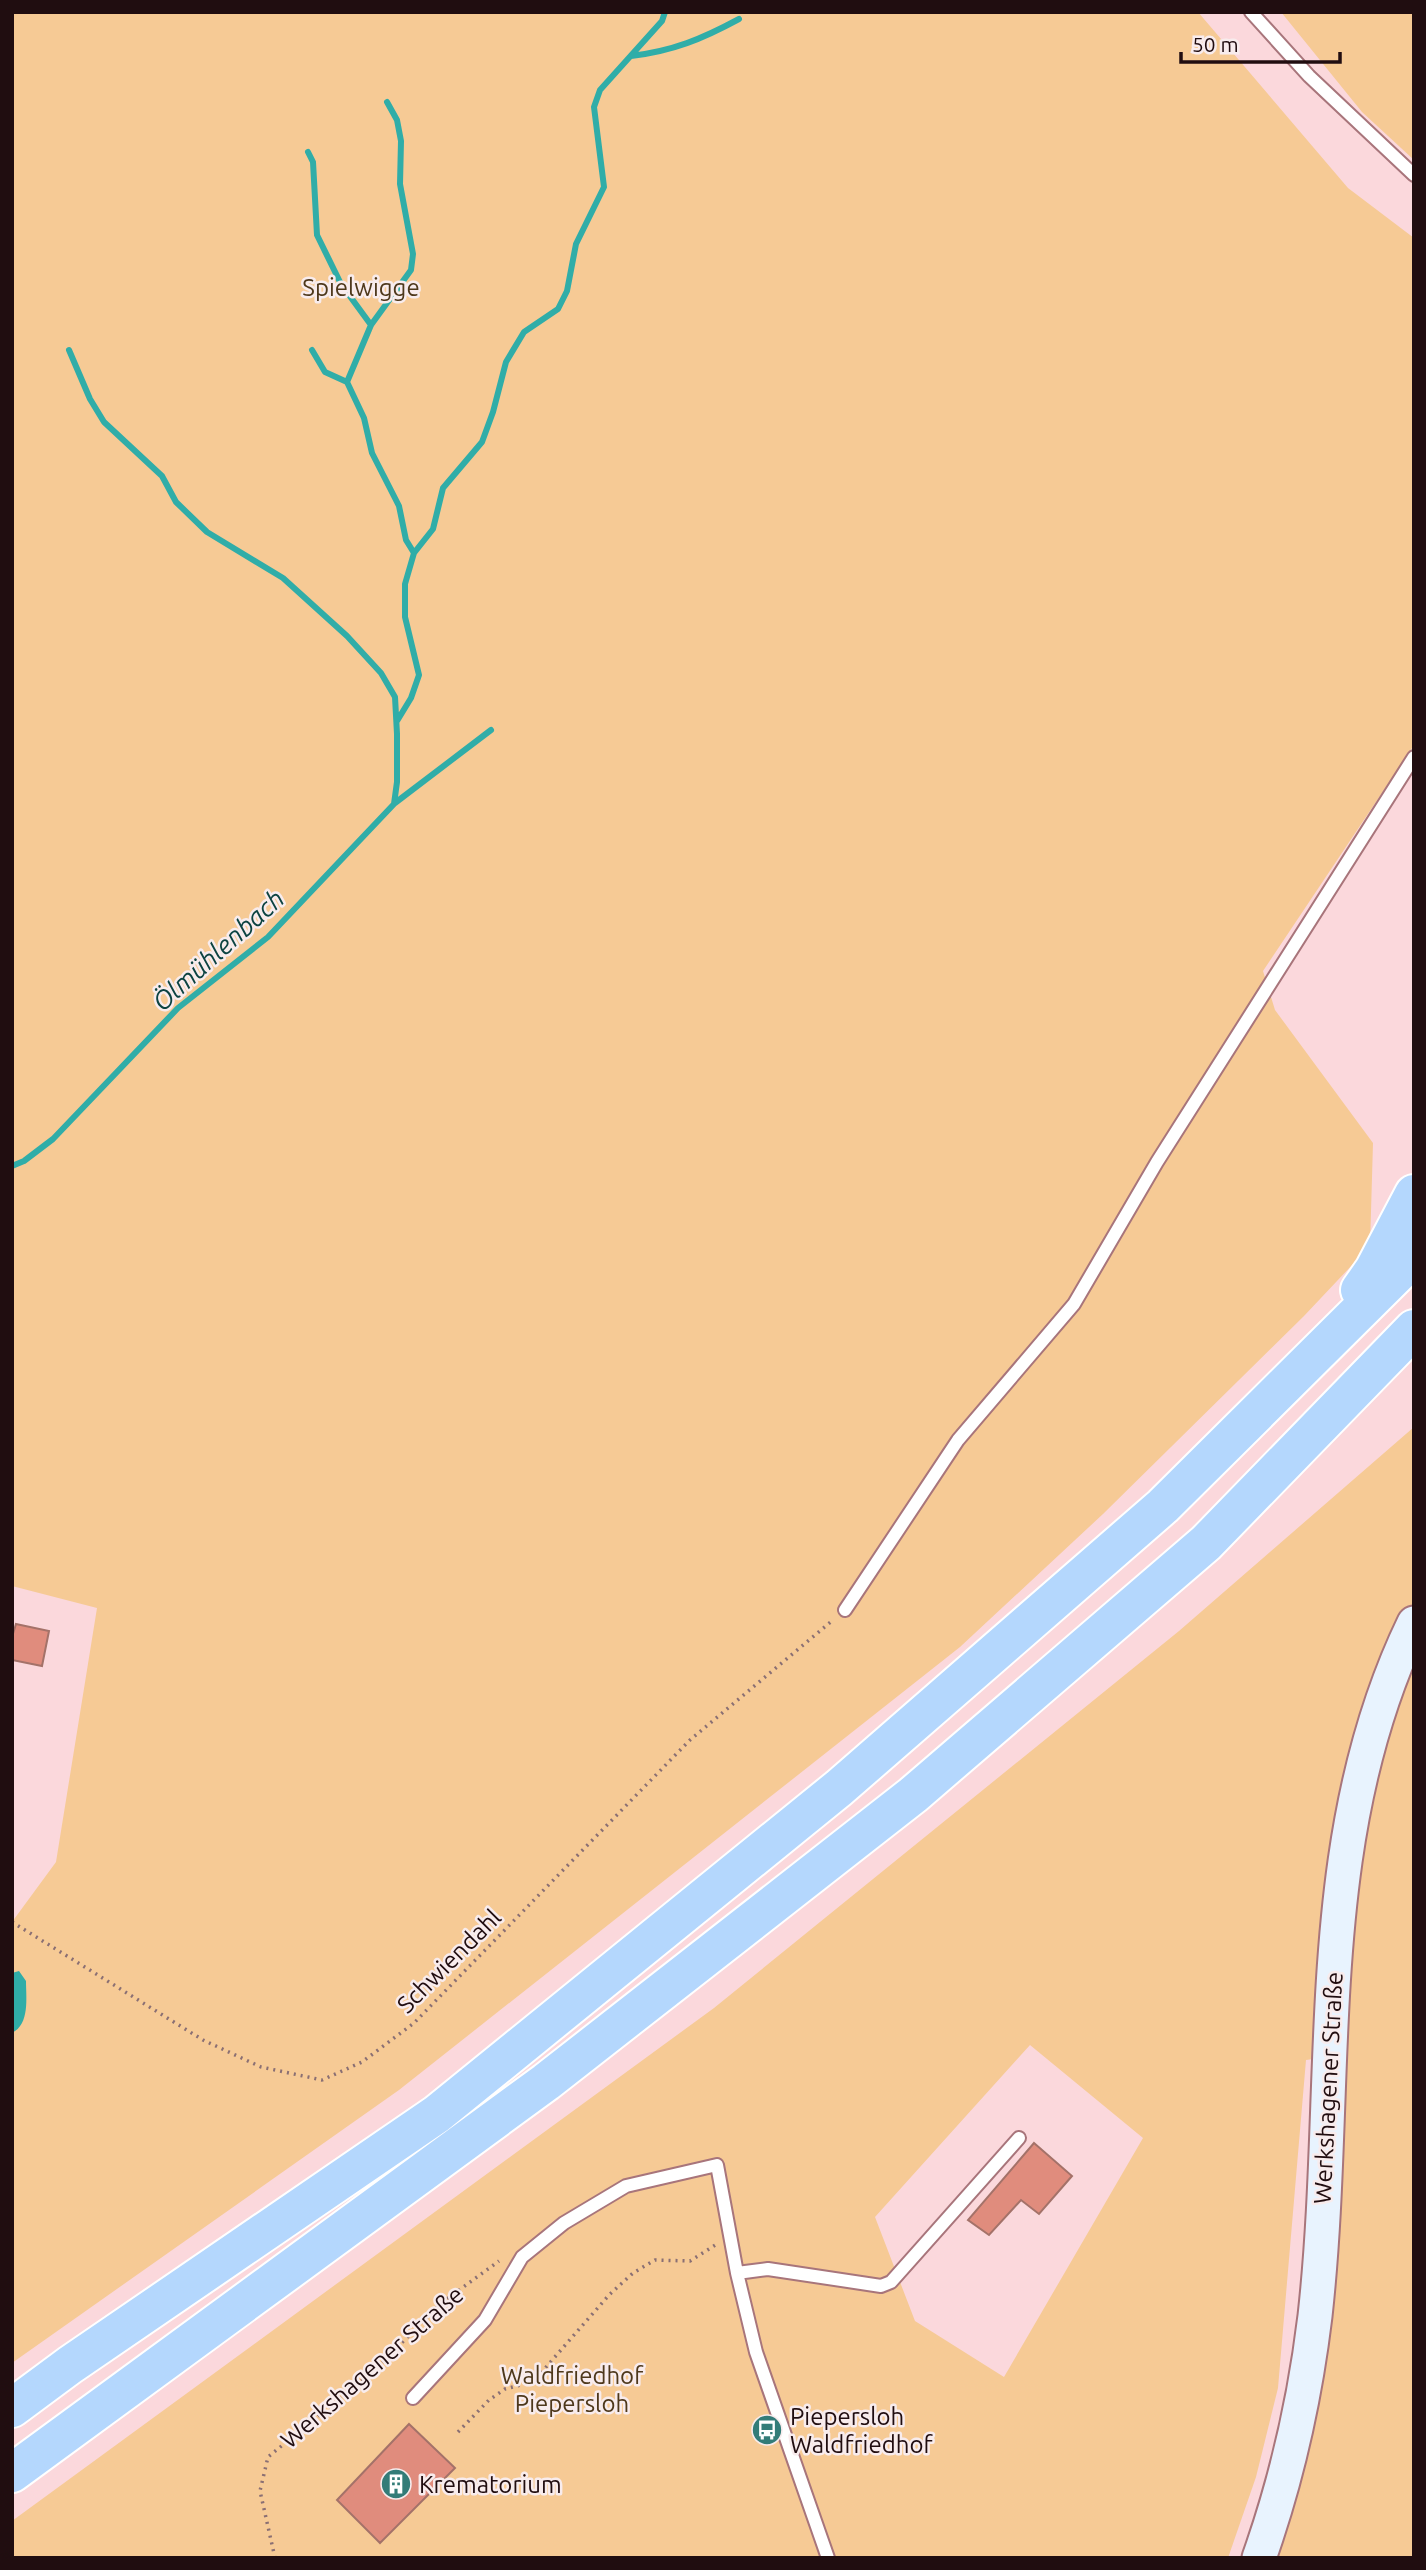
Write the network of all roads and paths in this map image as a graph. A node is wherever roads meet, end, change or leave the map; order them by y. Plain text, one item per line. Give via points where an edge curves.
1 (1251, 12) edge
2 (1414, 175) edge
3 (1414, 757) edge
4 (1414, 1194) edge
5 (1414, 1257) edge
6 (1414, 1329) edge
7 (1308, 1363) junction
8 (845, 1610) joint
9 (1414, 1623) edge
10 (12, 1922) edge
11 (1019, 2138) dead end
12 (730, 2236) junction
13 (501, 2260) dead end
14 (737, 2273) junction
15 (413, 2398) dead end
16 (12, 2408) edge
17 (457, 2432) dead end
18 (14, 2473) edge
19 (275, 2558) edge
20 (828, 2558) edge
21 (1259, 2558) edge

1 - 2 lane via 1309,76
3 - 8 lane via 1157,1162 1074,1304 958,1440
4 - 7 highway via 1374,1270
5 - 7 highway
6 - 18 highway via 1206,1543 914,1795 546,2082
7 - 16 highway via 1163,1506 839,1788 448,2105
8 - 10 path, Schwiendahl via 690,1740 414,2023 362,2063 322,2080 261,2067 203,2040
9 - 21 main road, Werkshagener Straße via 1379,1715 1343,1861 1315,2315 1298,2427
11 - 14 lane via 891,2282 881,2286 768,2269
12 - 14 lane, Werkshagener Straße
12 - 15 lane, Werkshagener Straße via 717,2165 626,2186 564,2223 523,2257 485,2320
12 - 17 path via 691,2261 655,2260 633,2273 533,2382 505,2389
13 - 19 path, Werkshagener Straße via 440,2304 376,2370 268,2458 260,2491
14 - 20 lane, Werkshagener Straße via 756,2352

